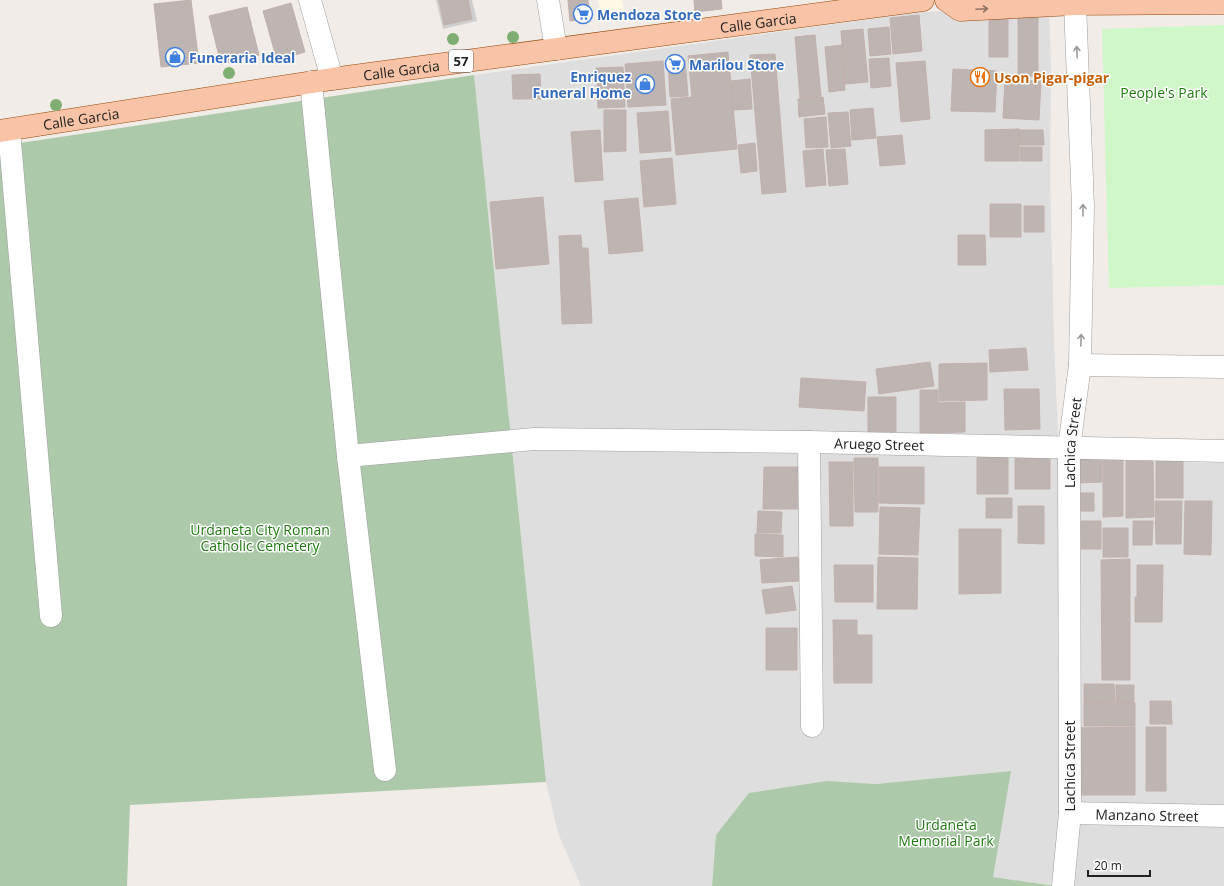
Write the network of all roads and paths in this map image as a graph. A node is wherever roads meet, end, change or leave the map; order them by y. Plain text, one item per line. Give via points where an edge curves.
1 (310, 0) edge
2 (548, 0) edge
3 (923, 0) edge
4 (946, 0) edge
5 (1073, 2) edge
6 (1211, 2) edge
7 (556, 49) junction
8 (332, 79) junction
9 (311, 82) junction
10 (5, 130) edge
11 (1080, 365) junction
12 (1224, 367) edge
13 (808, 442) junction
14 (1069, 448) junction
15 (1224, 451) edge
16 (348, 456) junction
17 (51, 616) dead end
18 (812, 726) dead end
19 (384, 770) dead end
20 (1070, 813) junction
21 (1224, 816) edge
22 (1063, 886) edge

1 - 8 street
2 - 7 street
3 - 7 main road, Calle Garcia / 57
4 -> 5 main road via 960,10
5 - 6 main road
11 -> 5 street, Lachica Street via 1083,206
7 - 8 main road, Calle Garcia / 57
8 - 9 main road, Calle Garcia / 57
9 - 10 main road, Calle Garcia / 57
9 - 16 street
10 - 17 street
11 - 12 street
11 - 14 street, Lachica Street
13 - 14 street, Aruego Street
13 - 16 street, Aruego Street via 534,439
13 - 18 street
14 - 15 street, Aruego Street
14 - 20 street, Lachica Street
16 - 19 street
20 - 21 street, Manzano Street
20 - 22 street, Lachica Street

